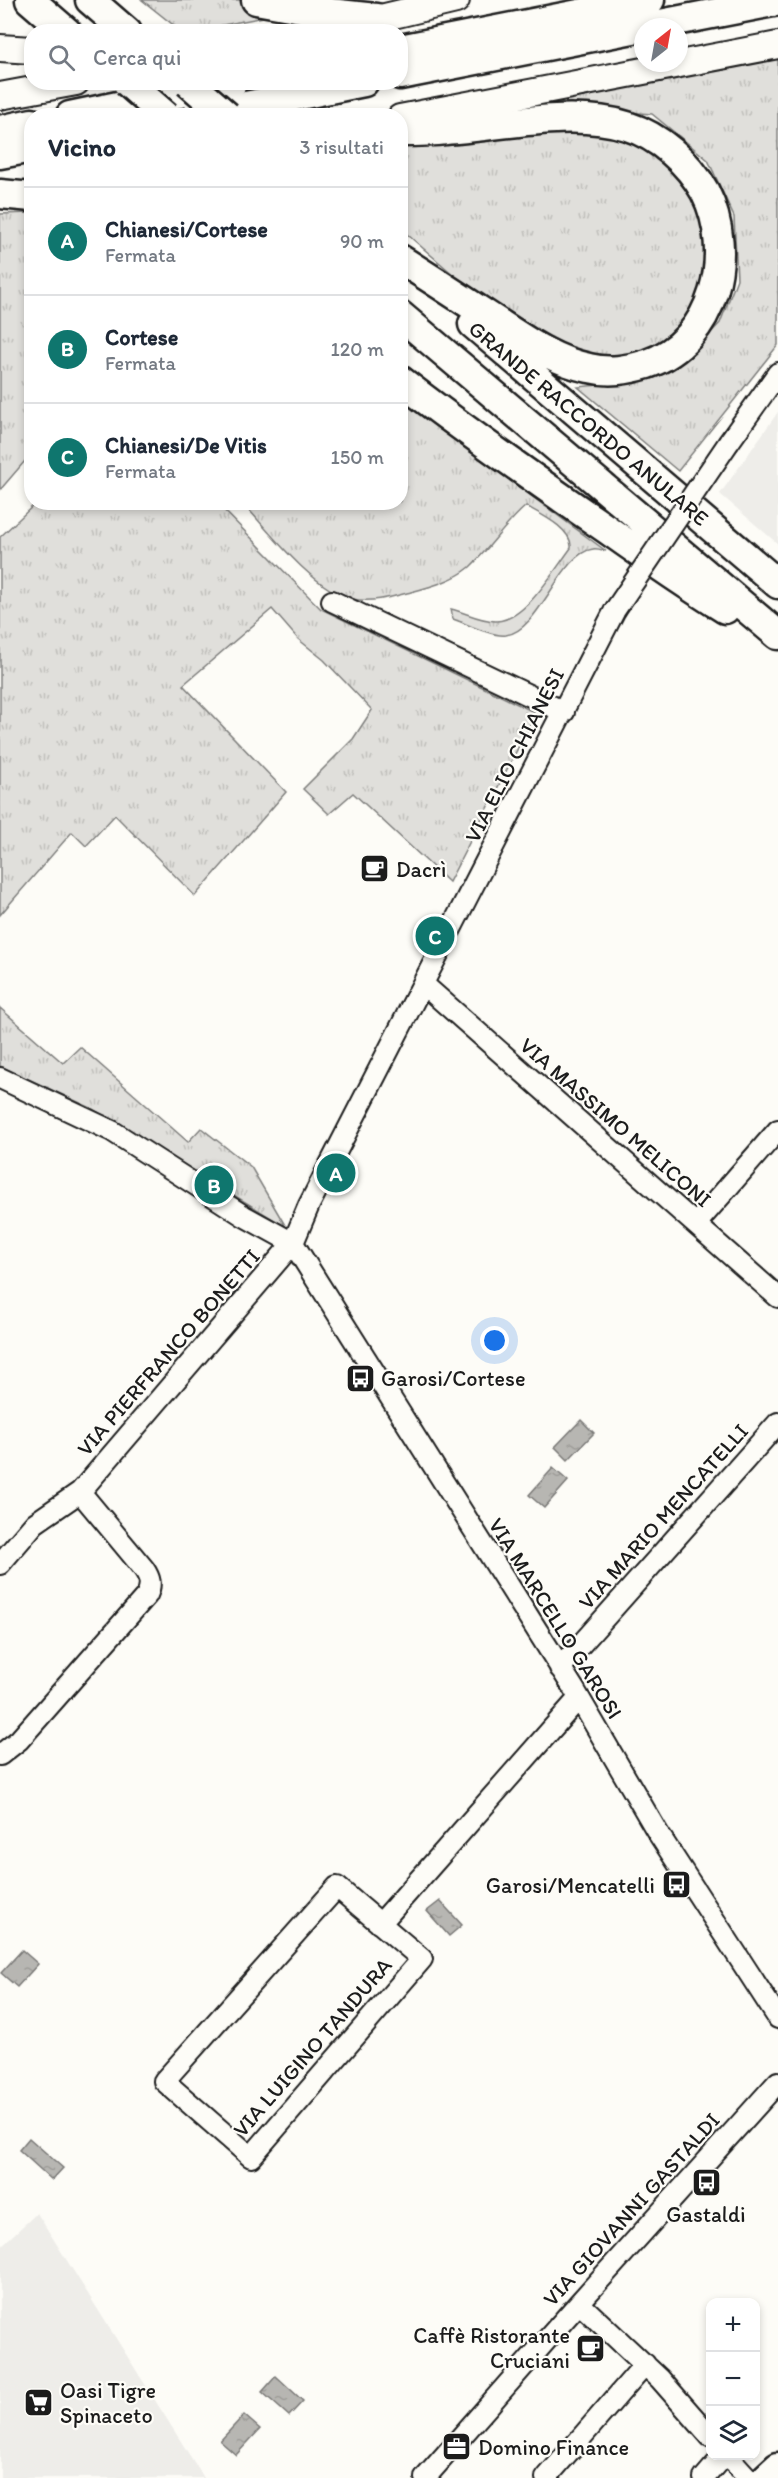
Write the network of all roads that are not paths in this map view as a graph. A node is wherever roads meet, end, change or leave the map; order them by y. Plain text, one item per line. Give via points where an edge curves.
1 (30, 0) edge
2 (90, 0) edge
3 (256, 0) edge
4 (456, 0) edge
5 (650, 0) edge
6 (778, 1) edge
7 (376, 18) junction
8 (688, 18) edge
9 (58, 24) edge
10 (119, 24) edge
11 (353, 24) edge
12 (634, 29) edge
13 (778, 45) edge
14 (408, 47) edge
15 (0, 48) edge
16 (24, 50) edge
17 (408, 73) edge
18 (33, 90) edge
19 (136, 90) edge
20 (195, 90) edge
21 (197, 90) edge
22 (324, 90) edge
23 (0, 96) edge
24 (108, 108) edge
25 (157, 108) edge
26 (218, 108) edge
27 (236, 108) edge
28 (408, 116) edge
29 (24, 125) edge
30 (0, 130) edge
31 (408, 132) edge
32 (24, 150) edge
33 (0, 154) edge
34 (24, 190) edge
35 (0, 194) edge
36 (24, 196) edge
37 (408, 266) edge
38 (408, 268) edge
39 (408, 322) edge
40 (778, 373) edge
41 (408, 386) edge
42 (778, 584) edge
43 (332, 601) dead end
44 (778, 635) edge
45 (778, 642) edge
46 (564, 712) junction
47 (423, 984) junction
48 (0, 1078) edge
49 (778, 1130) edge
50 (696, 1224) junction
51 (293, 1243) junction
52 (778, 1297) edge
53 (778, 1423) edge
54 (80, 1492) junction
55 (0, 1564) edge
56 (560, 1668) junction
57 (579, 1698) junction
58 (0, 1755) edge
59 (380, 1924) junction
60 (776, 2010) edge
61 (778, 2082) edge
62 (579, 2303) junction
63 (645, 2364) junction
64 (706, 2431) edge
65 (720, 2460) edge
66 (732, 2460) edge
67 (778, 2467) edge
68 (425, 2478) edge
69 (546, 2478) edge
70 (704, 2478) edge
71 (748, 2478) edge
72 (766, 2478) edge

1 - 9 highway
2 - 10 highway
3 - 7 highway
4 - 7 main road
5 - 14 highway
6 - 8 highway
7 - 11 main road
12 - 17 highway
13 - 28 main road
15 - 16 main road
18 - 23 main road
19 - 25 highway, bridge
20 - 24 highway
21 - 26 highway, bridge
22 - 27 highway
29 - 30 highway
31 - 37 highway via 518,121 588,120 641,132 687,166 705,192 715,224 718,262 707,312 687,340 654,361 616,371 586,368 553,355
32 - 33 highway
34 - 35 main road
35 - 36 highway
38 - 42 highway, GRANDE RACCORDO ANULARE
39 - 44 highway, GRANDE RACCORDO ANULARE
40 - 46 street, VIA ELIO CHIANESI, bridge via 615,610
41 - 45 highway via 685,584
43 - 46 street
46 - 47 street, VIA ELIO CHIANESI
47 - 50 street, VIA MASSIMO MELICONI
47 - 51 street, VIA ELIO CHIANESI via 314,1194
48 - 51 street via 112,1131
49 - 50 street
50 - 52 street, VIA MASSIMO MELICONI
51 - 54 street, VIA PIERFRANCO BONETTI
51 - 56 street, VIA MARCELLO GAROSI
53 - 56 street, VIA MARIO MENCATELLI
54 - 55 street, VIA PIERFRANCO BONETTI via 35,1523
54 - 58 street, VIA PIERFRANCO BONETTI via 144,1569 150,1586 147,1595 19,1740
56 - 57 street, VIA MARCELLO GAROSI
57 - 59 street, VIA LUIGINO TANDURA
57 - 60 street, VIA MARCELLO GAROSI via 658,1833
59 - 59 street, VIA LUIGINO TANDURA via 337,1887 165,2081 251,2157 422,1959
61 - 62 street, VIA GIOVANNI GASTALDI
62 - 63 street
62 - 68 street, VIA GIOVANNI GASTALDI
63 - 64 street
63 - 69 street
65 - 70 street
66 - 71 street
67 - 72 highway

